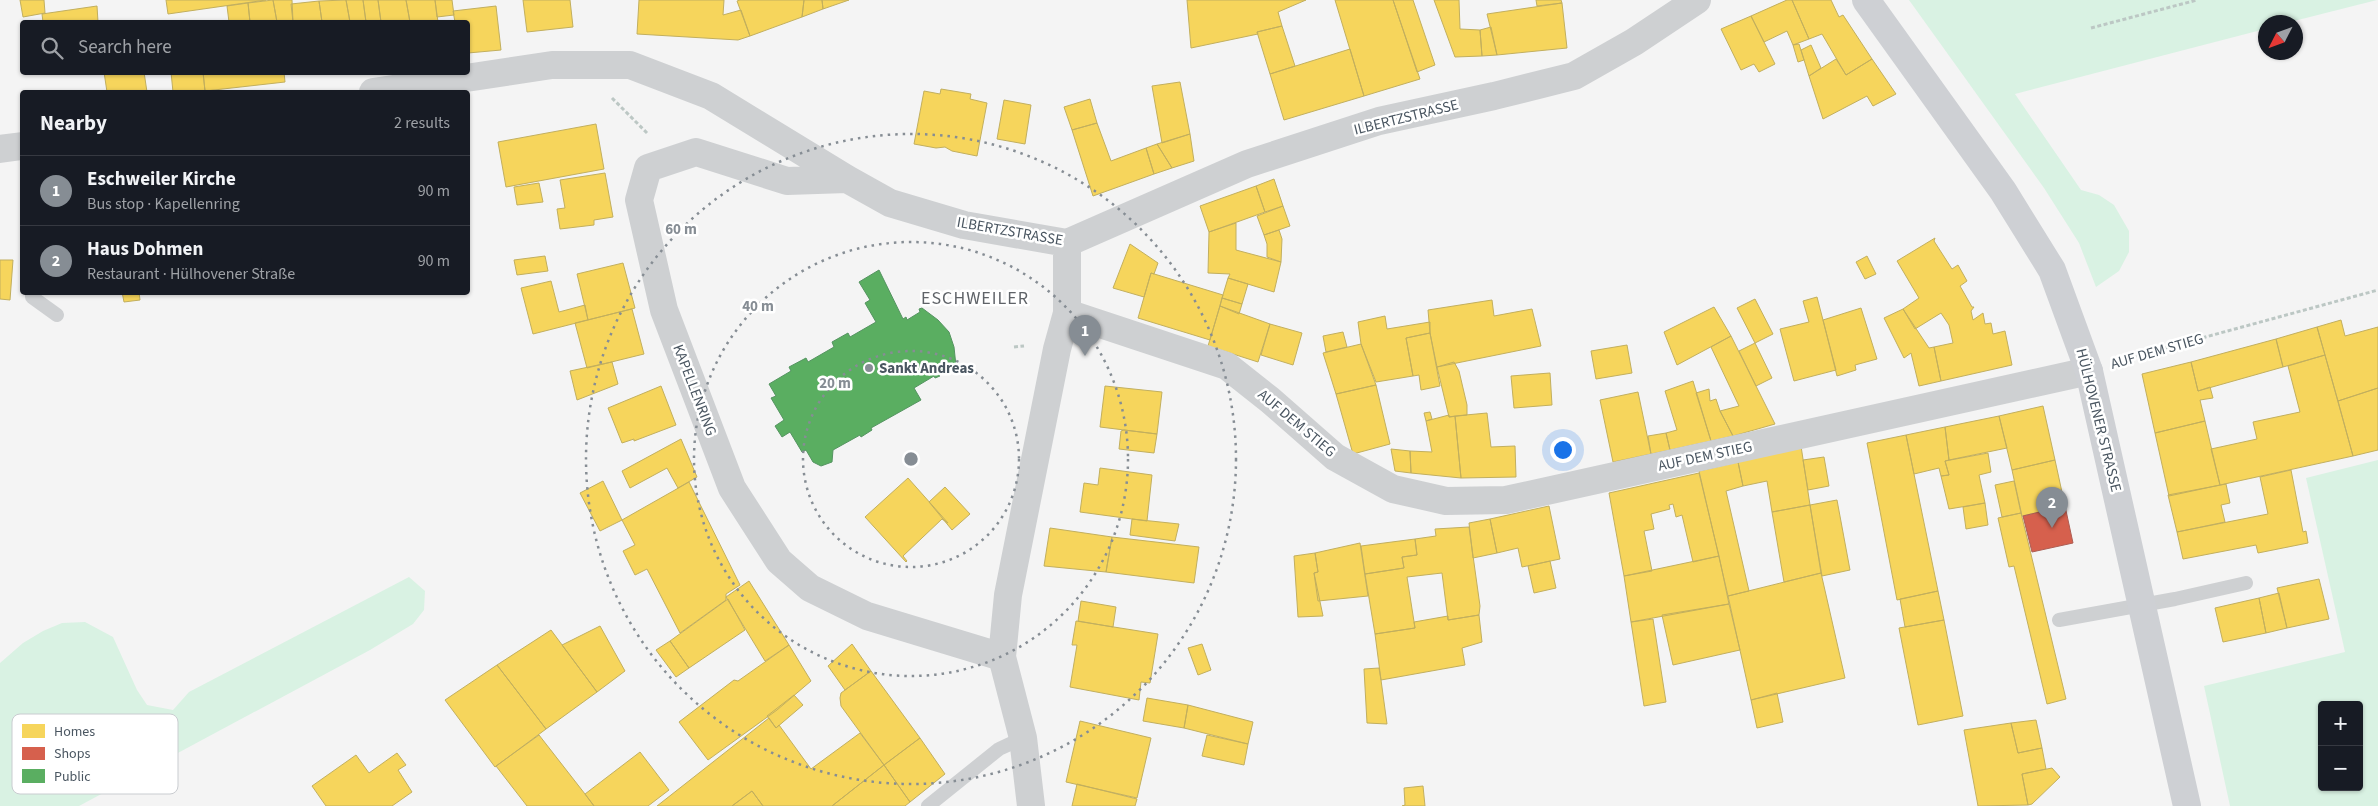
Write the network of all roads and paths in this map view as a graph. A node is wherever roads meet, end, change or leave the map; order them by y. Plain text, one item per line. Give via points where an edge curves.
1 (1697, 0) edge
2 (1866, 0) edge
3 (2197, 0) edge
4 (2091, 28) dead end
5 (386, 90) edge
6 (608, 94) dead end
7 (20, 146) edge
8 (0, 149) edge
9 (673, 160) junction
10 (847, 179) junction
11 (1067, 243) junction
12 (2378, 290) edge
13 (32, 295) edge
14 (1067, 313) junction
15 (57, 315) dead end
16 (2089, 371) junction
17 (2246, 583) dead end
18 (2142, 605) junction
19 (2060, 620) dead end
20 (1002, 657) junction
21 (1022, 738) junction
22 (928, 806) edge
23 (1031, 806) edge
24 (2187, 806) edge

1 - 11 street, ILBERTZSTRASSE via 1634,42 1574,76 1379,121 1246,164
2 - 16 main road, HÜLHOVENER STRASSE via 2003,191 2052,270
3 - 4 path
5 - 10 street, ILBERTZSTRASSE via 552,65 630,65 711,96
6 - 9 path
7 - 8 street
9 - 10 street, KAPELLENRING via 696,152 787,181
9 - 20 street, KAPELLENRING via 648,168 639,200 664,310 732,488 774,553 810,588 867,616
10 - 11 street, ILBERTZSTRASSE via 890,203 964,226
11 - 14 street
12 - 16 path, AUF DEM STIEG
13 - 15 lane
14 - 16 street, AUF DEM STIEG via 1227,366 1335,457 1393,489 1446,501 1506,500
14 - 20 street via 1008,595
16 - 18 main road, HÜLHOVENER STRASSE
17 - 18 lane
18 - 19 lane
18 - 24 main road, HÜLHOVENER STRASSE
20 - 21 street
21 - 22 lane via 999,748
21 - 23 street

